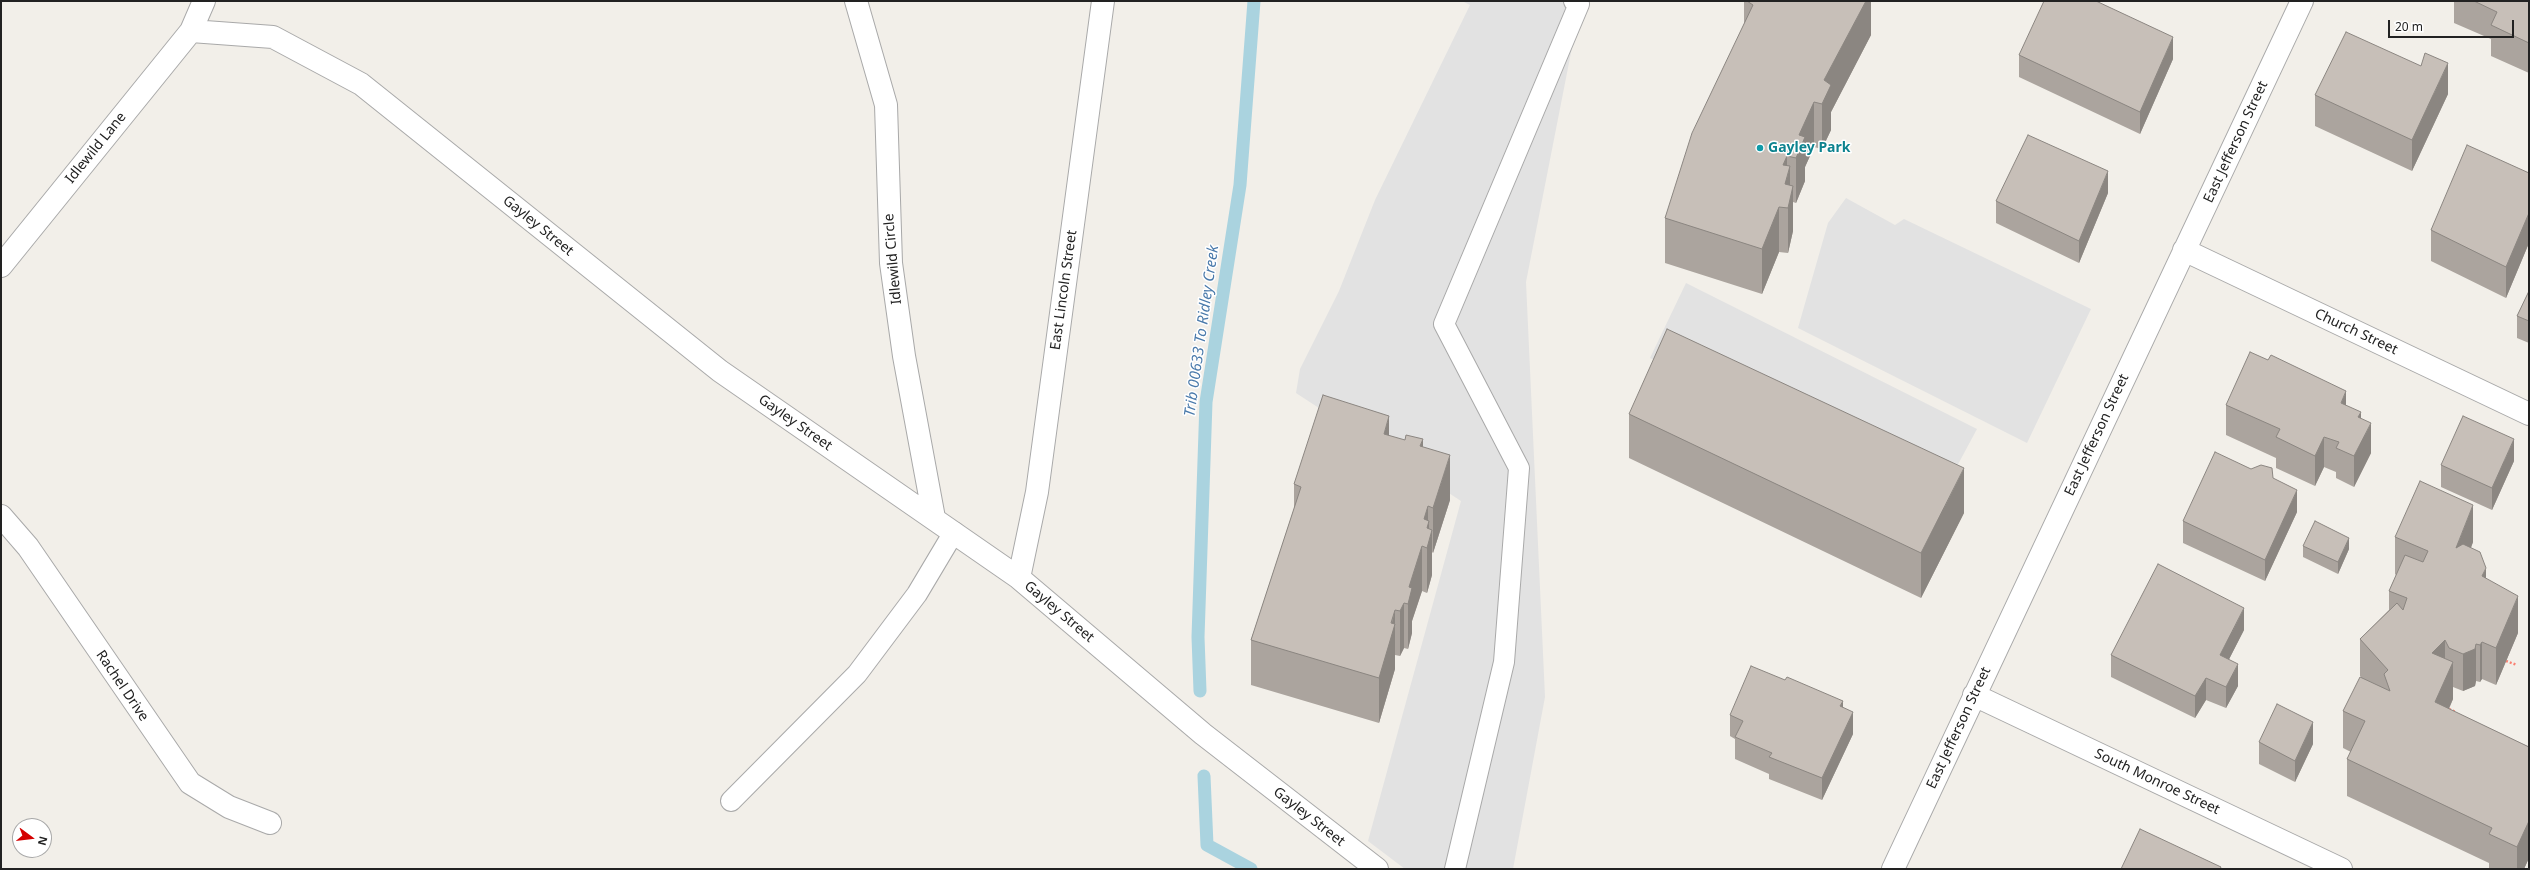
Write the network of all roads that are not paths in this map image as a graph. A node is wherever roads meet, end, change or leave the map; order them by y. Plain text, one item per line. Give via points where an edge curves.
1 (204, 1) edge
2 (856, 1) edge
3 (1103, 1) edge
4 (1574, 1) edge
5 (2302, 1) edge
6 (191, 31) junction
7 (2184, 250) junction
8 (1, 266) edge
9 (2529, 414) edge
10 (1, 516) edge
11 (934, 518) junction
12 (954, 532) junction
13 (1019, 578) junction
14 (1974, 695) junction
15 (731, 801) dead end
16 (270, 823) dead end
17 (1377, 869) edge
18 (1455, 869) edge
19 (1893, 869) edge
20 (2341, 869) edge

1 - 6 street
2 - 11 street, Idlewild Circle via 886,105 891,263 904,356
3 - 13 street, East Lincoln Street via 1036,492
4 - 18 lane via 1580,4 1444,324 1519,468 1504,662
5 - 7 street, East Jefferson Street
6 - 8 street, Idlewild Lane
6 - 11 street, Gayley Street via 273,37 361,84 720,371
7 - 9 street, Church Street
7 - 14 street, East Jefferson Street
10 - 16 street, Rachel Drive via 28,547 190,783 228,807
11 - 12 street, Gayley Street
12 - 13 street, Gayley Street
12 - 15 lane via 917,594 857,674
13 - 17 street, Gayley Street via 1203,734
14 - 19 street, East Jefferson Street
14 - 20 street, South Monroe Street

